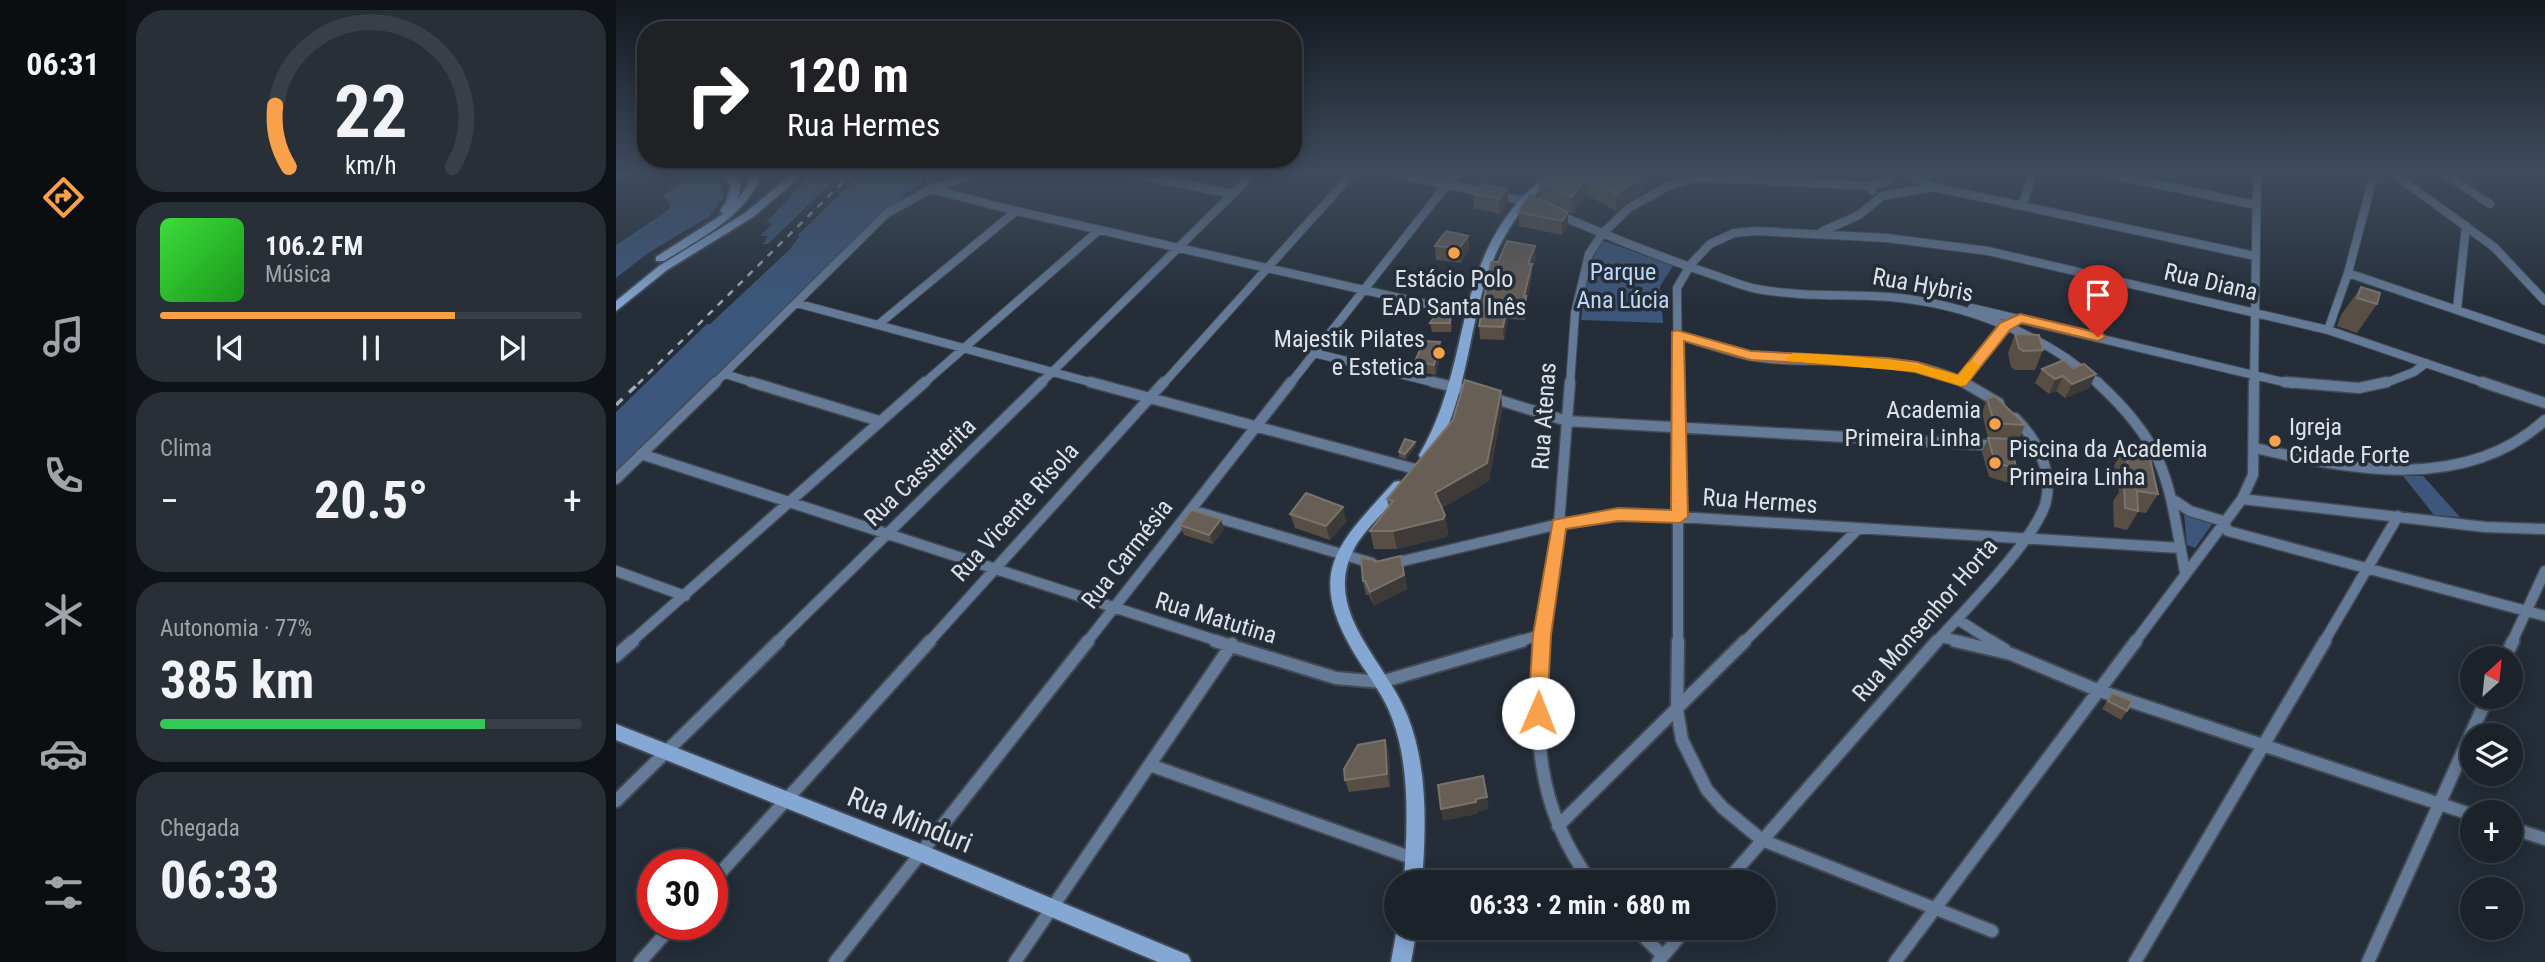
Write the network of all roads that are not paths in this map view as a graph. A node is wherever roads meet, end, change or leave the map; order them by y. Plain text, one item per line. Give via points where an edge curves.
1 (718, 219) edge
2 (720, 219) edge
3 (744, 219) edge
4 (880, 219) edge
5 (1007, 219) edge
6 (1050, 219) edge
7 (1208, 219) edge
8 (1312, 219) edge
9 (1420, 219) edge
10 (1512, 219) edge
11 (1568, 219) edge
12 (1617, 219) edge
13 (1850, 219) edge
14 (2090, 219) edge
15 (2256, 219) edge
16 (2362, 219) edge
17 (2456, 219) edge
18 (715, 223) junction
19 (2466, 226) junction
20 (1099, 230) junction
21 (1818, 233) junction
22 (1602, 234) junction
23 (1180, 247) junction
24 (2256, 256) junction
25 (1688, 266) junction
26 (1268, 268) junction
27 (2348, 273) junction
28 (1365, 289) junction
29 (616, 295) edge
30 (2545, 301) edge
31 (796, 303) junction
32 (1954, 306) junction
33 (616, 307) edge
34 (2457, 309) junction
35 (2256, 312) junction
36 (1470, 314) junction
37 (2020, 318) junction
38 (880, 324) junction
39 (2005, 327) junction
40 (2329, 330) junction
41 (1676, 335) junction
42 (2545, 340) edge
43 (965, 348) junction
44 (1314, 353) junction
45 (2426, 363) junction
46 (1052, 373) junction
47 (725, 374) junction
48 (2255, 376) junction
49 (1961, 382) junction
50 (1454, 386) junction
51 (1150, 397) junction
52 (2545, 403) edge
53 (2545, 420) edge
54 (879, 421) junction
55 (1567, 421) junction
56 (1257, 426) junction
57 (1679, 429) junction
58 (2037, 448) junction
59 (2255, 448) junction
60 (641, 454) junction
61 (1415, 469) junction
62 (616, 479) edge
63 (2242, 499) junction
64 (789, 500) junction
65 (2175, 501) junction
66 (1191, 510) junction
67 (2398, 516) junction
68 (1680, 517) junction
69 (2223, 521) junction
70 (1559, 524) junction
71 (1859, 528) junction
72 (2545, 529) edge
73 (887, 533) junction
74 (2028, 537) junction
75 (2180, 548) junction
76 (1343, 555) junction
77 (995, 567) junction
78 (2367, 569) junction
79 (616, 571) edge
80 (2545, 571) edge
81 (2185, 572) junction
82 (685, 596) junction
83 (1113, 609) junction
84 (2526, 611) junction
85 (2545, 616) edge
86 (1957, 619) junction
87 (1542, 635) junction
88 (1941, 637) junction
89 (1232, 644) junction
90 (2510, 646) edge
91 (2011, 654) junction
92 (616, 656) edge
93 (1381, 682) junction
94 (2097, 690) junction
95 (2482, 709) edge
96 (1677, 710) junction
97 (616, 732) edge
98 (2262, 747) junction
99 (665, 753) junction
100 (1150, 765) junction
101 (616, 801) edge
102 (785, 801) junction
103 (2439, 804) junction
104 (2460, 811) edge
105 (1558, 826) junction
106 (2523, 832) edge
107 (2545, 839) edge
108 (1762, 840) junction
109 (921, 853) junction
110 (1415, 859) junction
111 (728, 864) edge
112 (1414, 870) edge
113 (1582, 870) edge
114 (1736, 870) edge
115 (1934, 907) junction
116 (1051, 909) junction
117 (1992, 931) dead end
118 (660, 940) edge
119 (1405, 940) edge
120 (1644, 940) edge
121 (1677, 940) edge
122 (1660, 959) edge
123 (640, 962) edge
124 (835, 962) edge
125 (1015, 962) edge
126 (1181, 962) edge
127 (1401, 962) edge
128 (1895, 962) edge
129 (2135, 962) edge
130 (2368, 962) edge

1 - 18 street
2 - 18 street
3 - 33 street via 663,268
4 - 31 street
5 - 38 street
6 - 20 street
7 - 23 street, Rua Cassiterita
8 - 26 street, Rua Vicente Risola
9 - 28 street, Rua Carmésia
10 - 36 street via 1488,254
11 - 22 street, Rua Hybris
12 - 22 street, Rua Atenas
13 - 21 street
14 - 24 street
15 - 24 street
16 - 27 street
17 - 19 street
18 - 29 street via 658,260
19 - 30 street via 2504,253
19 - 34 street
20 - 23 street
20 - 43 street
21 - 25 street, Rua Diana via 1727,235 1702,250
21 - 35 street, Rua Diana via 1988,251
22 - 25 street, Rua Hybris
22 - 55 street, Rua Atenas via 1583,273 1575,313
23 - 26 street
23 - 46 street, Rua Cassiterita
24 - 35 street
25 - 32 street, Rua Hybris via 1767,291 1912,299
25 - 41 street via 1677,288
26 - 28 street
26 - 51 street, Rua Vicente Risola
27 - 34 street
27 - 40 street
28 - 36 street
28 - 44 street, Rua Carmésia
31 - 38 street
31 - 47 street
32 - 37 street
32 - 39 street, Rua Hybris
34 - 42 street
35 - 40 street, Rua Diana
35 - 48 street
36 - 50 street
37 - 39 street
37 - 48 street
38 - 43 street
39 - 49 street
39 - 65 street, Rua Hybris via 2079,368 2127,412 2163,466
40 - 45 street, Rua Diana
41 - 49 street, Rua Monsenhor Horta via 1751,356 1886,363 1917,367
41 - 57 street
43 - 46 street
43 - 54 street
44 - 50 street
44 - 56 street, Rua Carmésia
45 - 48 street via 2398,379 2358,388 2298,385
45 - 52 street, Rua Diana
46 - 51 street
46 - 73 street, Rua Cassiterita
47 - 54 street
47 - 60 street
48 - 59 street
49 - 58 street, Rua Monsenhor Horta via 1997,402 2020,422
50 - 55 street
50 - 61 street via 1438,438
51 - 56 street
51 - 77 street, Rua Vicente Risola
53 - 59 street via 2504,449 2468,461 2418,468 2351,468
54 - 64 street
55 - 57 street
55 - 70 street, Rua Atenas
56 - 61 street
56 - 66 street, Rua Carmésia
57 - 58 street
57 - 68 street
58 - 74 street, Rua Monsenhor Horta via 2048,490
59 - 63 street via 2253,475
60 - 62 street
60 - 64 street, Rua Matutina
61 - 76 street
63 - 67 street
63 - 69 street
64 - 73 street, Rua Matutina
64 - 82 street
65 - 69 street via 2189,511
65 - 75 street, Rua Hybris
66 - 76 street, Rua Hermes
66 - 83 street, Rua Carmésia
67 - 72 street
67 - 78 street
68 - 70 street, Rua Hermes via 1618,514
68 - 71 street, Rua Hermes
68 - 96 street
69 - 78 street via 2228,531
69 - 81 street
70 - 76 street, Rua Hermes via 1404,562 1374,564
70 - 87 street, Rua Atenas
71 - 74 street, Rua Hermes
71 - 96 street
73 - 77 street, Rua Matutina
73 - 99 street, Rua Cassiterita
74 - 75 street, Rua Hermes
74 - 86 street, Rua Monsenhor Horta
75 - 81 street, Rua Hybris
76 - 93 street via 1335,583 1337,605
77 - 83 street, Rua Matutina
77 - 102 street, Rua Vicente Risola
78 - 84 street
78 - 98 street
79 - 82 street
80 - 84 street
81 - 94 street
82 - 92 street
83 - 89 street, Rua Matutina
83 - 109 street, Rua Carmésia
84 - 85 street
84 - 90 street
86 - 88 street, Rua Monsenhor Horta
86 - 91 street
87 - 93 street
87 - 105 street, Rua Atenas via 1537,695 1540,765
88 - 91 street
88 - 108 street, Rua Monsenhor Horta
89 - 93 street, Rua Matutina via 1336,678
89 - 100 street
91 - 94 street
93 - 110 street via 1405,732
94 - 98 street
94 - 115 street
95 - 103 street
96 - 105 street
96 - 108 street via 1682,740 1707,790
97 - 99 street, Rua Minduri
98 - 103 street
98 - 129 street
99 - 101 street, Rua Cassiterita
99 - 102 street, Rua Minduri
100 - 110 street
100 - 116 street
102 - 109 street, Rua Minduri
102 - 111 street, Rua Vicente Risola
103 - 104 street
103 - 130 street
105 - 113 street, Rua Atenas
106 - 107 street
108 - 114 street, Rua Monsenhor Horta
108 - 115 street
109 - 116 street, Rua Minduri
109 - 124 street, Rua Carmésia
110 - 112 street
115 - 117 street
115 - 128 street
116 - 125 street
116 - 126 street, Rua Minduri
118 - 123 street
119 - 127 street
120 - 122 street
121 - 122 street

